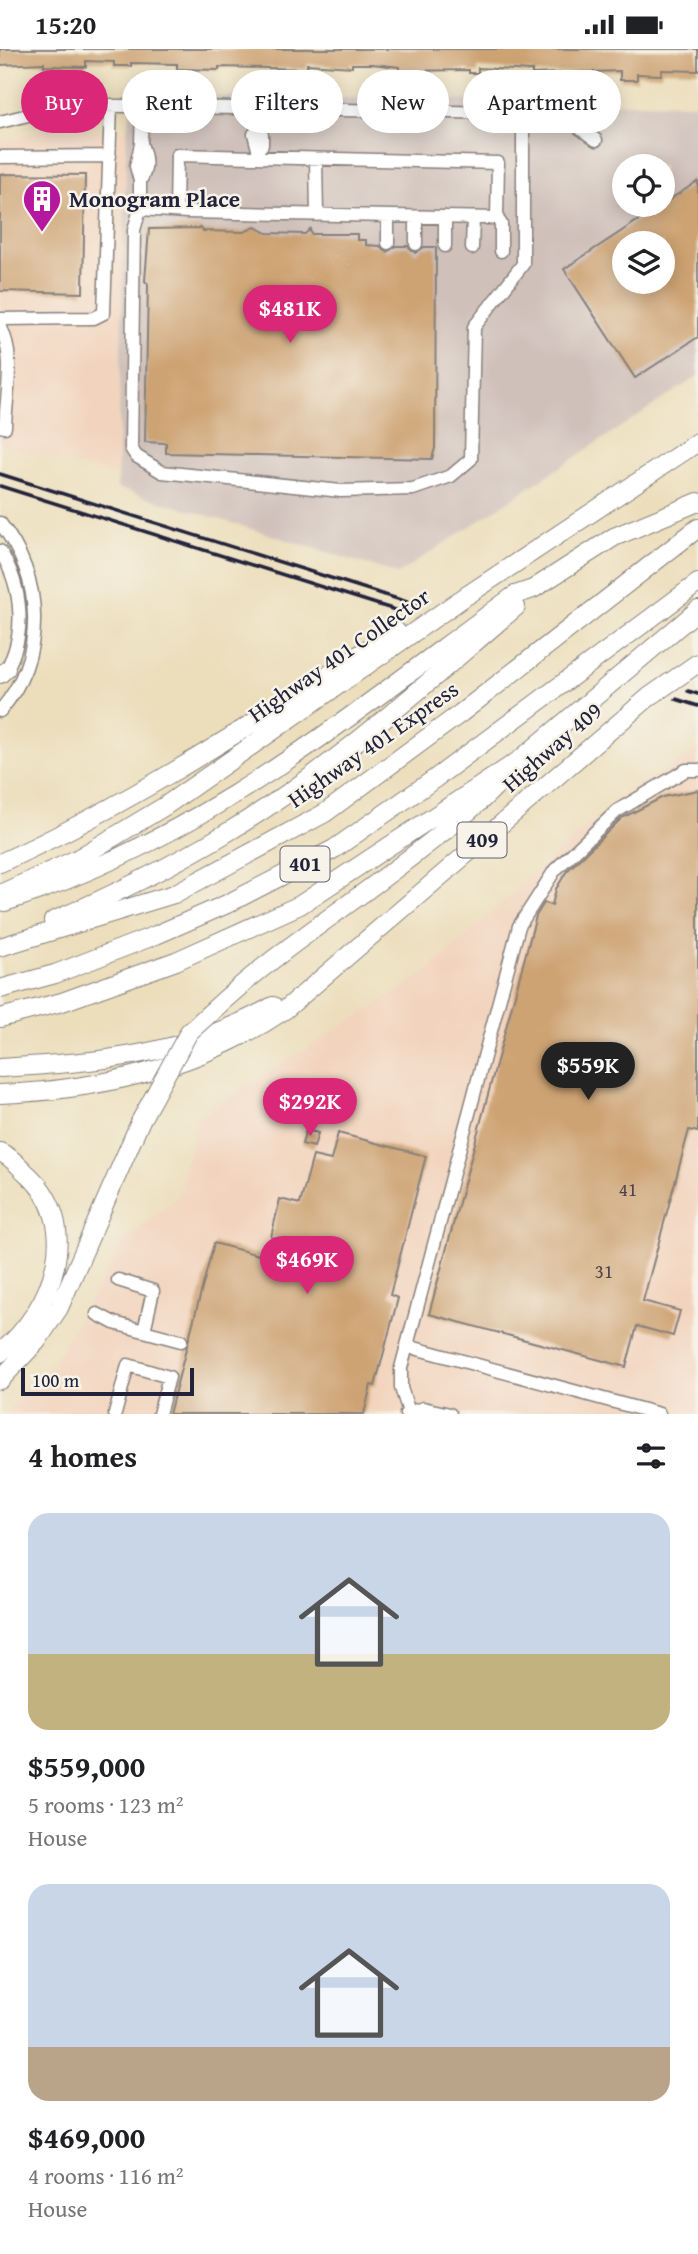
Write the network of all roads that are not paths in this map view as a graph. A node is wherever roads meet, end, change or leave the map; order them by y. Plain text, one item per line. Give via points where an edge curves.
1 (111, 105) junction
2 (122, 105) edge
3 (343, 110) edge
4 (463, 112) edge
5 (0, 123) edge
6 (141, 133) edge
7 (255, 133) edge
8 (523, 133) edge
9 (586, 133) edge
10 (596, 140) dead end
11 (258, 153) junction
12 (110, 156) junction
13 (0, 157) edge
14 (316, 159) junction
15 (522, 162) junction
16 (498, 163) junction
17 (140, 209) junction
18 (176, 211) junction
19 (317, 215) junction
20 (388, 216) junction
21 (416, 217) junction
22 (445, 218) junction
23 (473, 218) junction
24 (497, 218) junction
25 (388, 243) dead end
26 (416, 243) dead end
27 (445, 246) dead end
28 (472, 248) dead end
29 (501, 251) dead end
30 (0, 319) edge
31 (0, 326) edge
32 (0, 426) edge
33 (698, 442) edge
34 (698, 502) edge
35 (0, 523) edge
36 (698, 528) edge
37 (0, 551) edge
38 (698, 583) edge
39 (533, 589) junction
40 (698, 610) edge
41 (426, 624) junction
42 (698, 663) edge
43 (2, 675) edge
44 (0, 711) edge
45 (521, 759) junction
46 (698, 771) edge
47 (0, 863) edge
48 (0, 894) edge
49 (0, 904) edge
50 (0, 946) edge
51 (314, 983) junction
52 (0, 989) edge
53 (0, 1018) edge
54 (0, 1068) edge
55 (0, 1094) edge
56 (0, 1152) edge
57 (118, 1280) dead end
58 (97, 1314) dead end
59 (144, 1331) junction
60 (181, 1341) dead end
61 (407, 1346) junction
62 (0, 1353) edge
63 (0, 1380) edge
64 (407, 1413) edge
65 (115, 1414) edge
66 (159, 1414) edge
67 (450, 1414) edge
68 (659, 1414) edge

1 - 2 street
1 - 5 street via 68,105
1 - 12 street
3 - 4 street
6 - 17 street via 136,166
7 - 11 street
8 - 15 street
9 - 10 street
11 - 14 street
11 - 18 street via 177,155
12 - 13 street
12 - 30 street via 104,313 94,318
14 - 16 street
14 - 19 street
15 - 16 street
15 - 17 street via 523,264 474,327 471,459 451,477 413,489 341,491 162,472 136,456 131,449 132,353 134,230
16 - 24 street
17 - 18 street
18 - 19 street
19 - 20 street
20 - 21 street
20 - 25 street
21 - 22 street
21 - 26 street
22 - 23 street
22 - 27 street
23 - 24 street
23 - 28 street
24 - 29 street
31 - 32 street via 8,355 5,426
33 - 41 highway, Highway 401 Collector
34 - 39 highway via 643,523 573,560
35 - 44 street via 19,552 35,620 30,663
36 - 50 highway, Highway 401 Express / 401 via 325,813 174,894
37 - 43 street via 15,582 20,616 15,653
38 - 52 highway, 401 via 334,849 156,935 55,974
39 - 49 highway via 515,595 268,775 146,845
39 - 50 highway via 363,737 236,827 122,891
40 - 45 highway, 401
41 - 47 highway via 397,630 154,785
41 - 48 highway, Highway 401 Collector via 165,806 77,859
42 - 51 highway, Highway 409 / 409 via 649,697
45 - 53 highway, 401 via 300,905 176,961 62,1002
45 - 63 highway, bridge via 482,801 377,885 255,971 189,1032 141,1120 59,1308 37,1341
46 - 61 street via 687,770 617,811 555,870 519,926
51 - 54 highway via 227,1030 186,1045
51 - 55 highway via 286,1009 213,1051 98,1085
56 - 62 highway via 46,1193 59,1239 56,1268 47,1290 21,1335
57 - 59 street via 153,1291
58 - 59 street
59 - 60 street
61 - 64 street via 401,1368
61 - 68 street
64 - 67 street via 423,1408
65 - 66 street via 128,1365 169,1377

